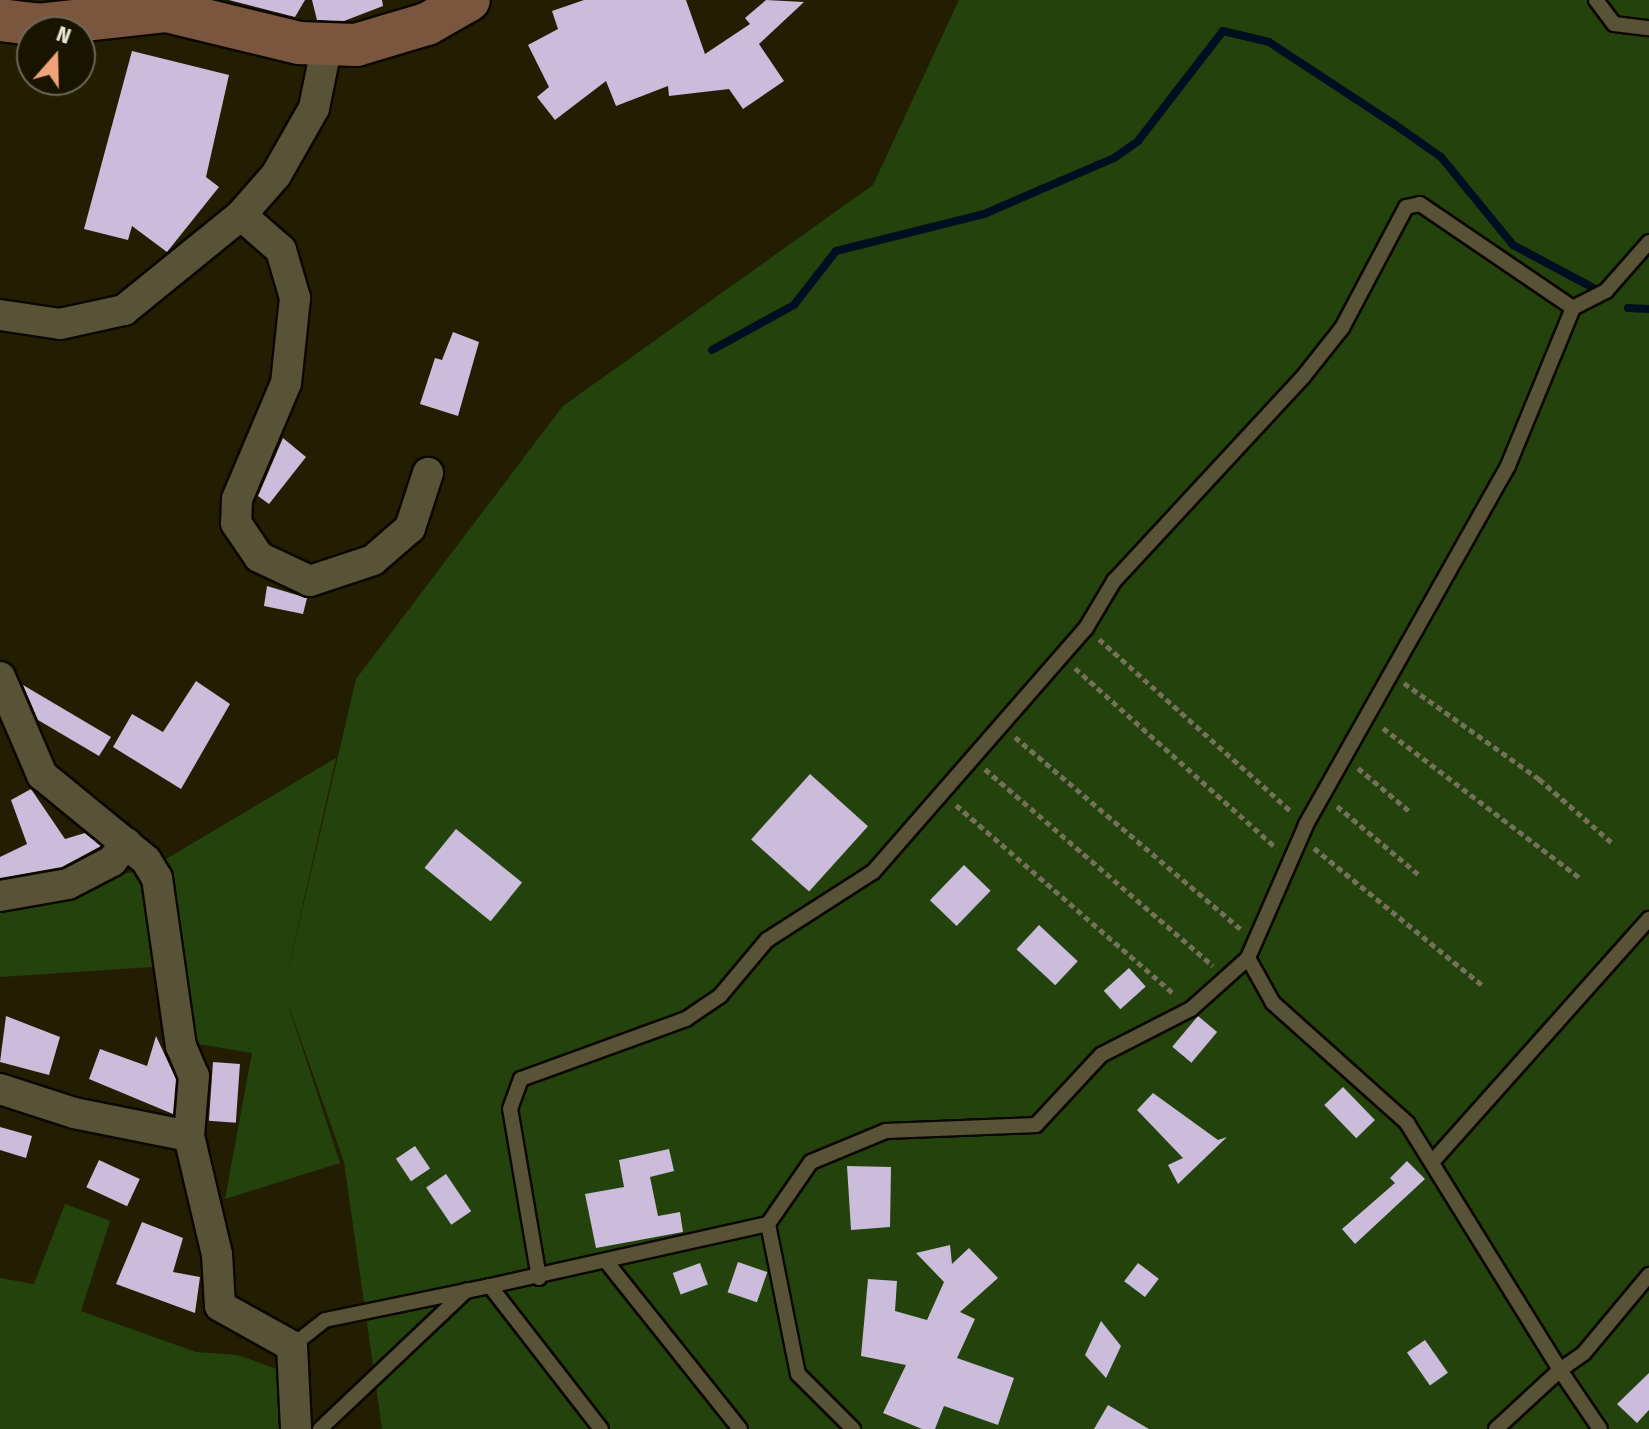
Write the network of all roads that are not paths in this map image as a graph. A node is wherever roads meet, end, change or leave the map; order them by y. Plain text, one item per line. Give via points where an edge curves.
1 (469, 0) edge
2 (1596, 0) edge
3 (169, 5) edge
4 (0, 20) edge
5 (1649, 28) edge
6 (327, 44) junction
7 (241, 215) junction
8 (1649, 242) edge
9 (1573, 308) junction
10 (0, 315) edge
11 (428, 473) dead end
12 (0, 677) edge
13 (126, 843) junction
14 (0, 896) edge
15 (1649, 919) edge
16 (1248, 958) junction
17 (0, 1089) edge
18 (189, 1136) junction
19 (1434, 1160) junction
20 (768, 1224) junction
21 (609, 1265) junction
22 (1649, 1275) edge
23 (539, 1278) junction
24 (490, 1286) junction
25 (467, 1290) junction
26 (292, 1346) junction
27 (1560, 1370) junction
28 (296, 1429) edge
29 (320, 1429) edge
30 (601, 1429) edge
31 (740, 1429) edge
32 (853, 1429) edge
33 (1496, 1429) edge
34 (1600, 1429) edge

1 - 6 main road via 427,24 356,45
2 - 5 lane via 1625,30
3 - 4 main road via 38,25
3 - 6 main road
6 - 7 street via 314,108 276,175
7 - 10 street via 124,310 60,324
7 - 11 street via 281,250 295,298 286,383 237,499 236,523 259,557 310,581 373,560 410,528
8 - 9 lane via 1606,291
9 - 16 lane via 1508,466 1306,825 1252,938
9 - 23 lane via 1420,204 1406,207 1342,328 1114,581 1086,628 997,722 873,872 767,940 720,996 686,1019 521,1079 510,1109
12 - 13 street via 42,775
13 - 14 street via 112,861 68,884
13 - 18 street via 146,860 163,901 181,1046 196,1085
15 - 19 lane
16 - 19 lane via 1254,980 1273,1003 1407,1123
16 - 20 lane via 1223,974 1191,1009 1101,1055 1036,1125 993,1132 921,1125 827,1151 811,1162
17 - 18 street via 74,1113
18 - 26 street via 217,1254 220,1306
19 - 27 lane
20 - 21 lane
20 - 32 lane via 798,1374
21 - 23 lane
21 - 31 lane
22 - 27 lane via 1584,1353
23 - 24 lane
24 - 25 lane
24 - 30 lane
25 - 26 lane via 325,1320
25 - 29 lane
26 - 28 street
27 - 33 lane
27 - 34 lane

